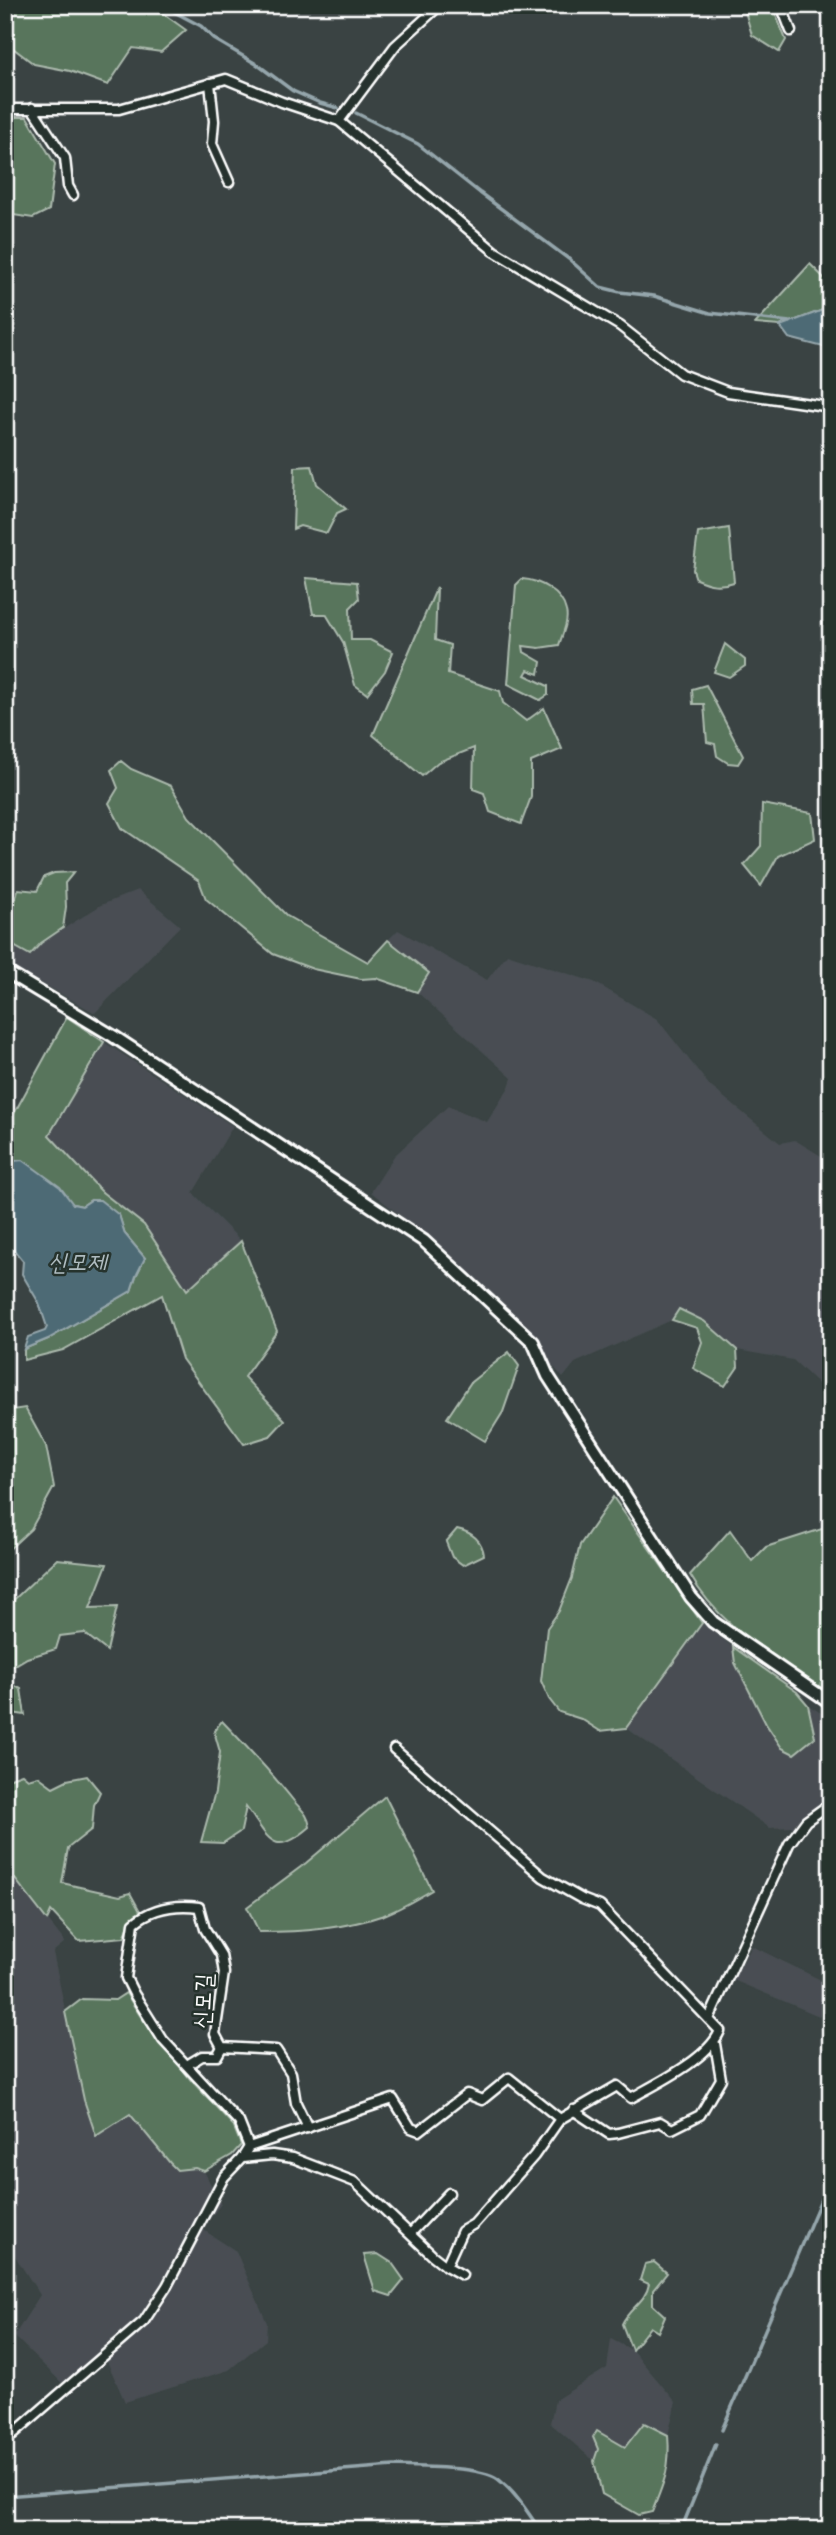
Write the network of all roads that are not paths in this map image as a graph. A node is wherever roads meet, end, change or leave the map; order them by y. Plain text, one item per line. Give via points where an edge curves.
1 (440, 5) edge
2 (781, 5) edge
3 (790, 31) dead end
4 (210, 83) junction
5 (32, 108) junction
6 (5, 109) edge
7 (339, 121) junction
8 (229, 183) dead end
9 (73, 195) dead end
10 (831, 407) edge
11 (5, 971) edge
12 (831, 1703) edge
13 (394, 1749) dead end
14 (831, 1803) edge
15 (709, 2020) junction
16 (715, 2044) junction
17 (222, 2048) junction
18 (187, 2065) junction
19 (573, 2110) junction
20 (560, 2119) junction
21 (308, 2128) junction
22 (249, 2147) junction
23 (242, 2158) junction
24 (449, 2193) dead end
25 (411, 2233) junction
26 (446, 2266) junction
27 (462, 2275) dead end
28 (5, 2441) edge

1 - 7 street via 395,46
2 - 3 street
4 - 5 street via 119,109
4 - 7 street via 226,79
4 - 8 street via 212,144
5 - 6 street
5 - 9 street via 65,158
7 - 10 street via 494,251 620,326 681,374 727,392
11 - 12 street via 113,1036 424,1241 533,1342 548,1376 691,1597 713,1622
13 - 15 street via 543,1877 600,1906
14 - 15 street via 806,1821 789,1844
15 - 16 street via 720,2031
16 - 19 street via 631,2098 617,2086
16 - 19 street via 721,2080 700,2115 672,2129 660,2122 610,2134
17 - 18 street via 217,2056 202,2056
17 - 18 street, 신모길 via 215,2034 224,1973 221,1955 205,1929 199,1907 165,1907 146,1913 134,1923 127,1978 163,2040
17 - 21 street, 신모길 via 276,2050 291,2073 296,2103
18 - 22 street, 신모길 via 239,2122
19 - 20 street
20 - 21 street via 509,2078 482,2100 467,2094 419,2131 411,2128 393,2099
20 - 26 street via 534,2156 474,2224 462,2231
21 - 22 street
22 - 23 street
23 - 25 street via 293,2158 355,2182
23 - 28 street via 224,2177 144,2321
24 - 25 street
25 - 26 street
26 - 27 street

